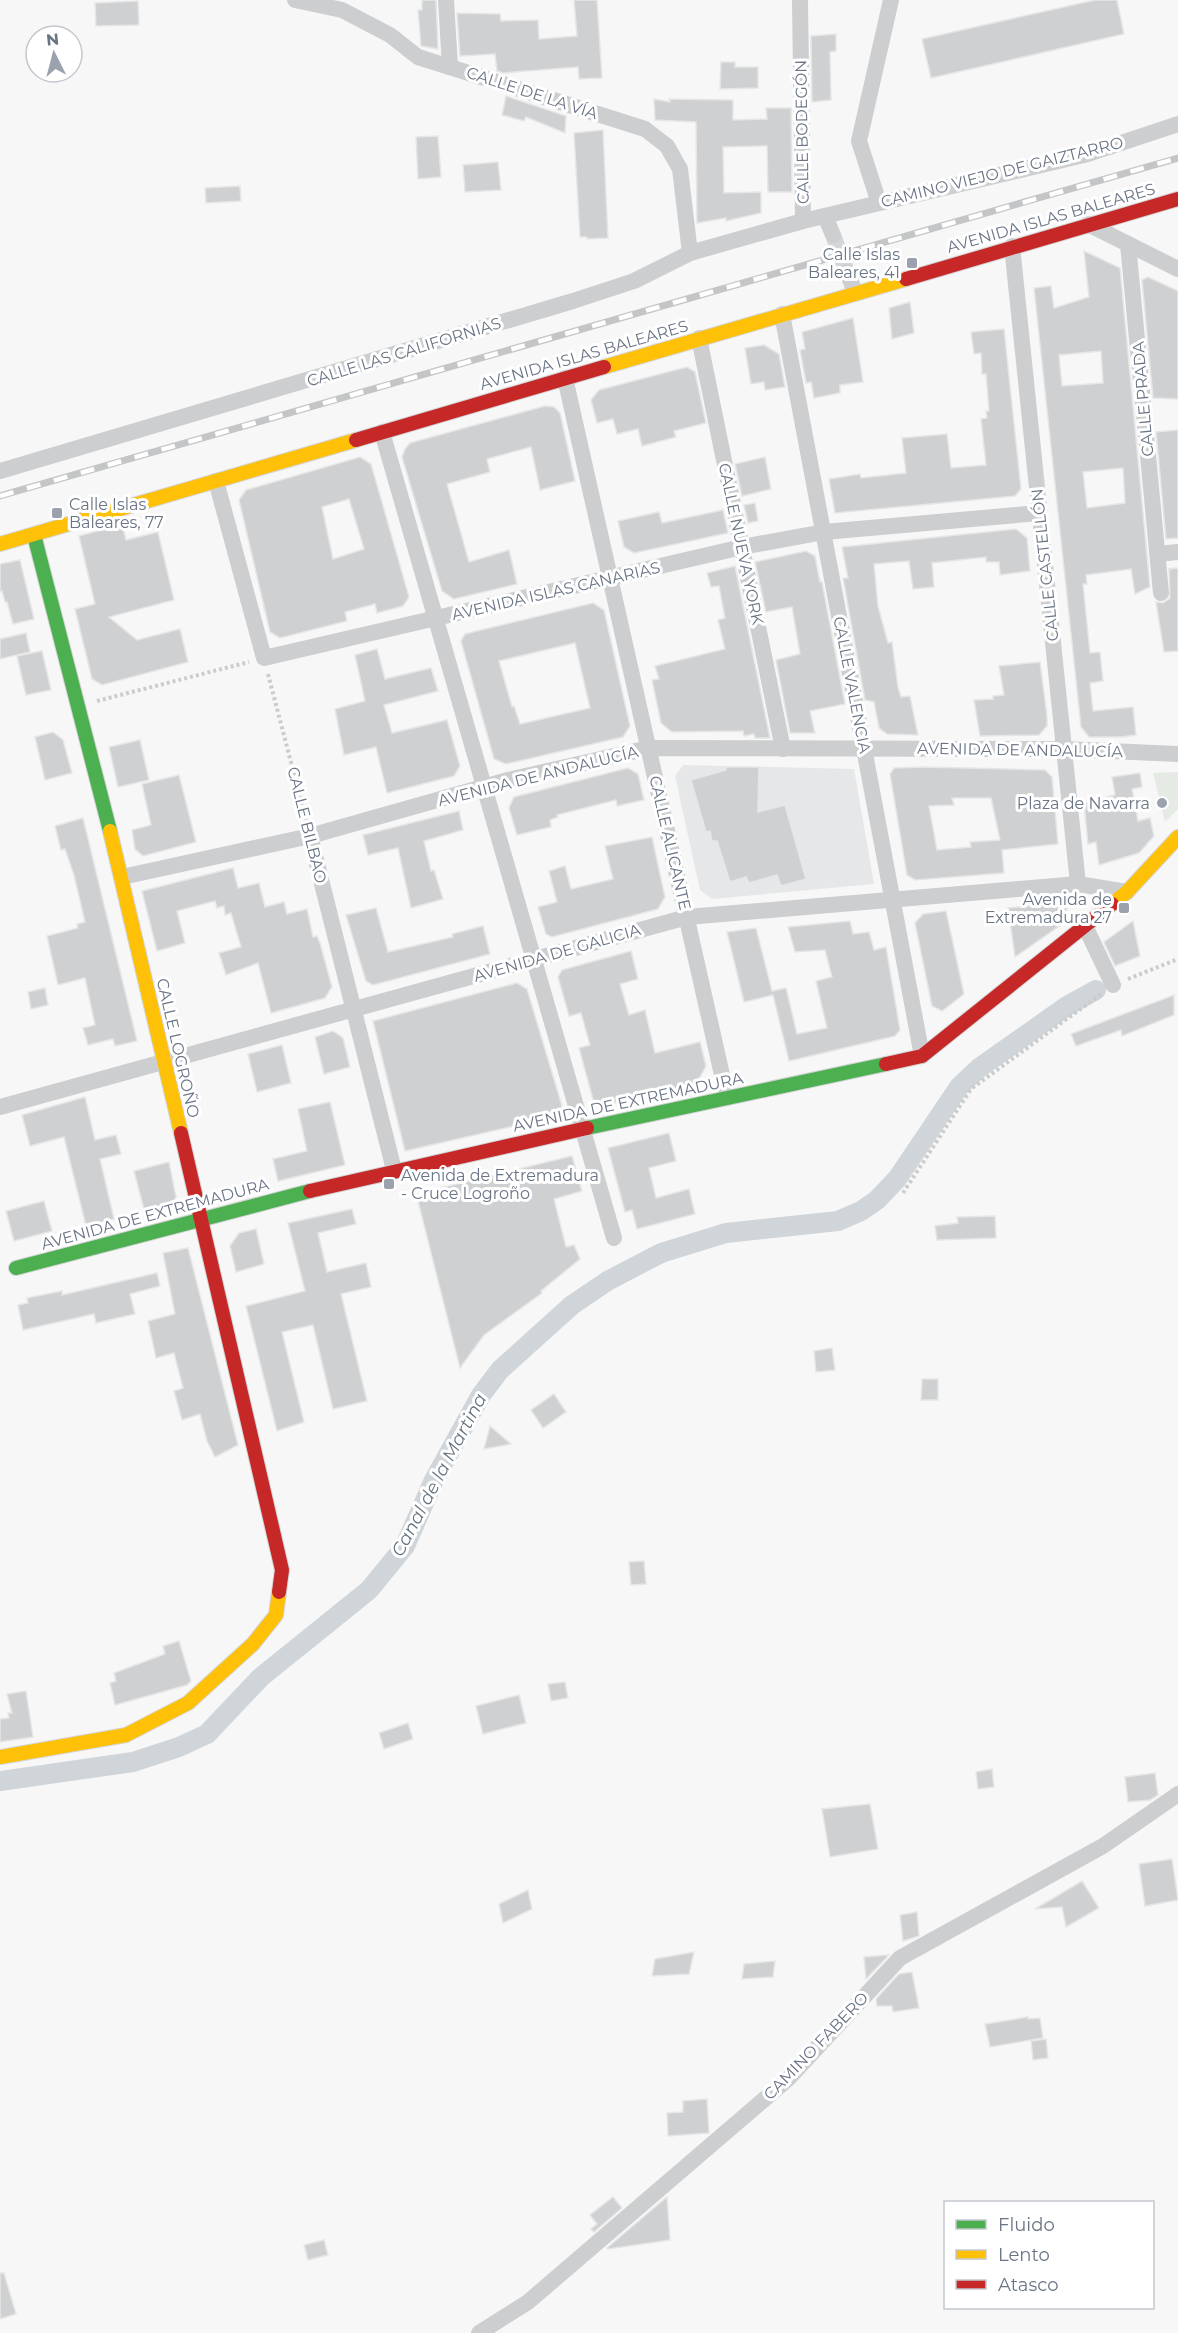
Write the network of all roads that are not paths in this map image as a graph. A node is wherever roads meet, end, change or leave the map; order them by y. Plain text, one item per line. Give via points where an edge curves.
1 (295, 0) edge
2 (446, 0) edge
3 (800, 0) edge
4 (891, 0) edge
5 (450, 67) junction
6 (1178, 124) edge
7 (1178, 199) edge
8 (879, 203) junction
9 (825, 216) junction
10 (803, 221) junction
11 (1088, 225) junction
12 (833, 235) tunnel mouth
13 (1128, 244) junction
14 (1012, 246) junction
15 (690, 253) junction
16 (1178, 269) edge
17 (847, 272) tunnel mouth
18 (855, 292) junction
19 (782, 314) junction
20 (699, 338) junction
21 (565, 378) junction
22 (382, 432) junction
23 (0, 471) edge
24 (216, 481) junction
25 (1040, 513) junction
26 (824, 532) junction
27 (34, 535) junction
28 (0, 544) edge
29 (742, 548) junction
30 (1178, 552) edge
31 (1158, 554) junction
32 (610, 578) junction
33 (1161, 593) dead end
34 (436, 620) junction
35 (649, 748) junction
36 (783, 749) junction
37 (864, 749) junction
38 (1064, 749) junction
39 (1178, 754) edge
40 (484, 788) junction
41 (310, 836) junction
42 (1178, 837) edge
43 (122, 877) junction
44 (1078, 884) junction
45 (1127, 892) junction
46 (892, 900) junction
47 (687, 917) junction
48 (1085, 926) junction
49 (534, 959) junction
50 (1113, 986) road end
51 (354, 1010) junction
52 (922, 1056) junction
53 (164, 1059) junction
54 (728, 1097) junction
55 (0, 1107) edge
56 (582, 1128) junction
57 (394, 1170) junction
58 (200, 1218) junction
59 (614, 1238) dead end
60 (16, 1268) dead end
61 (0, 1757) edge
62 (1178, 1794) edge
63 (479, 2333) edge

1 - 5 street, CALLE DE LA VÍA via 342,10 390,35 418,57
2 - 5 street
3 - 10 street, CALLE BODEGÓN
4 - 8 street via 859,141
5 - 15 street, CALLE DE LA VÍA via 645,129 667,146 680,169
6 - 8 street, CAMINO VIEJO DE GAIZTARRO via 1088,154
7 - 11 street, AVENIDA ISLAS BALEARES
8 - 9 street, CAMINO VIEJO DE GAIZTARRO
9 - 10 street, CALLE BODEGÓN
9 - 12 street, CALLE BODEGÓN
10 - 15 street, CALLE LAS CALIFORNIAS
11 - 13 street
11 - 14 street, AVENIDA ISLAS BALEARES
13 - 16 street
13 - 31 street, CALLE PRADA
14 - 18 street, AVENIDA ISLAS BALEARES
14 - 25 street, CALLE CASTELLÓN
15 - 23 street, CALLE LAS CALIFORNIAS via 634,280 573,301
17 - 18 street
18 - 19 street, AVENIDA ISLAS BALEARES
19 - 20 street, AVENIDA ISLAS BALEARES
19 - 26 street, CALLE VALENCIA
20 - 21 street, AVENIDA ISLAS BALEARES
20 - 29 street, CALLE NUEVA YORK
21 - 22 street, AVENIDA ISLAS BALEARES
21 - 32 street, CALLE ALICANTE
22 - 24 street, AVENIDA ISLAS BALEARES
22 - 34 street
24 - 27 street, AVENIDA ISLAS BALEARES
24 - 34 street, AVENIDA ISLAS CANARIAS via 264,658
25 - 26 street, AVENIDA ISLAS CANARIAS
25 - 38 street, CALLE CASTELLÓN
26 - 29 street, AVENIDA ISLAS CANARIAS
26 - 37 street, CALLE VALENCIA
27 - 28 street, AVENIDA ISLAS BALEARES
27 - 43 street, CALLE LOGROÑO
29 - 32 street, AVENIDA ISLAS CANARIAS
29 - 36 street, CALLE NUEVA YORK
30 - 31 street
31 - 33 street, CALLE PRADA
32 - 34 street, AVENIDA ISLAS CANARIAS
32 - 35 street, CALLE ALICANTE
34 - 40 street
35 - 36 street, AVENIDA DE ANDALUCÍA
35 - 40 street, AVENIDA DE ANDALUCÍA
35 - 47 street, CALLE ALICANTE
36 - 37 street, AVENIDA DE ANDALUCÍA
37 - 38 street, AVENIDA DE ANDALUCÍA
37 - 46 street, CALLE VALENCIA
38 - 39 street, AVENIDA DE ANDALUCÍA
38 - 44 street, CALLE CASTELLÓN
40 - 41 street, AVENIDA DE ANDALUCÍA
40 - 49 street
41 - 43 street, AVENIDA DE ANDALUCÍA
41 - 51 street, CALLE BILBAO
42 - 45 street, AVENIDA DE EXTREMADURA
43 - 53 street, CALLE LOGROÑO
44 - 45 street, AVENIDA DE GALICIA
44 - 46 street, AVENIDA DE GALICIA
45 - 48 street, AVENIDA DE EXTREMADURA
46 - 47 street, AVENIDA DE GALICIA
46 - 52 street, CALLE VALENCIA
47 - 49 street, AVENIDA DE GALICIA
47 - 54 street, CALLE ALICANTE
48 - 50 street
48 - 52 street, AVENIDA DE EXTREMADURA
49 - 51 street, AVENIDA DE GALICIA
49 - 56 street
51 - 53 street, AVENIDA DE GALICIA
51 - 57 street, CALLE BILBAO
52 - 54 street, AVENIDA DE EXTREMADURA
53 - 55 street, AVENIDA DE GALICIA
53 - 58 street, CALLE LOGROÑO
54 - 56 street, AVENIDA DE EXTREMADURA
56 - 57 street, AVENIDA DE EXTREMADURA
56 - 59 street
57 - 58 street, AVENIDA DE EXTREMADURA
58 - 60 street, AVENIDA DE EXTREMADURA
58 - 61 street, CALLE LOGROÑO via 282,1570 276,1615 253,1644 188,1703 126,1735
62 - 63 street, CAMINO FABERO via 1103,1846 900,1958 788,2079 528,2302

